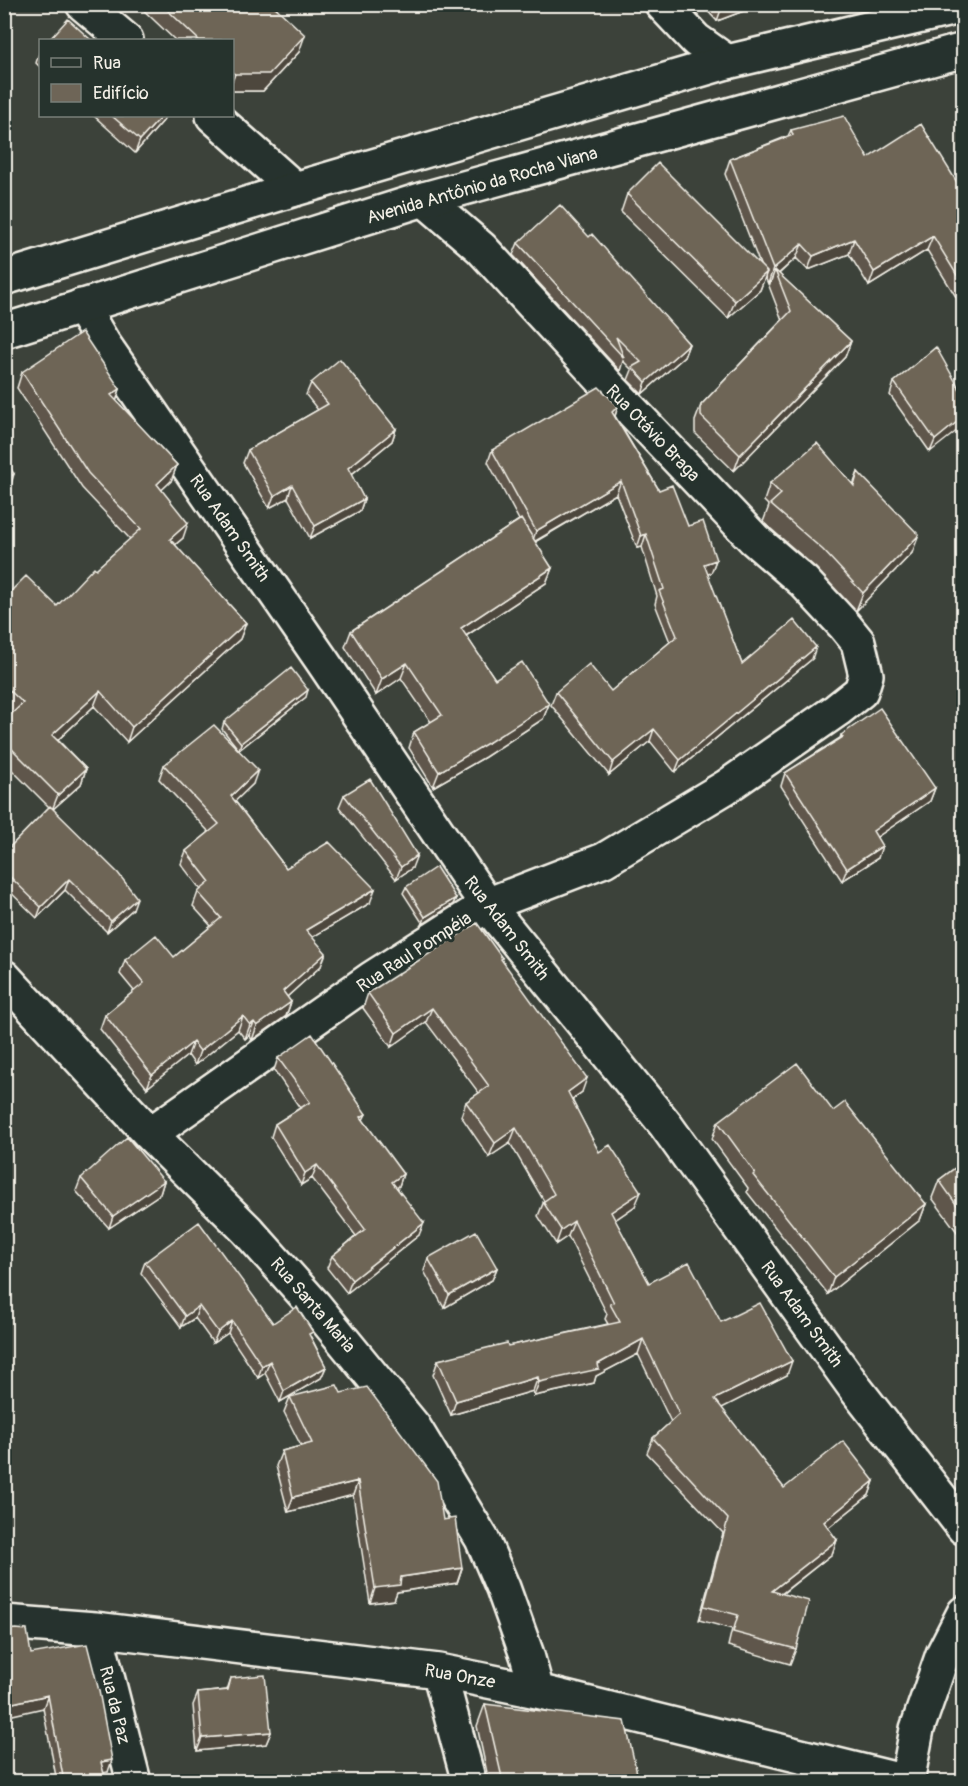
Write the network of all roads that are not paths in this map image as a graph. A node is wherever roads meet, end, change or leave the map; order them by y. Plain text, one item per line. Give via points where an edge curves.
1 (82, 4) edge
2 (662, 4) edge
3 (963, 6) edge
4 (125, 39) edge
5 (963, 50) edge
6 (727, 62) junction
7 (214, 117) edge
8 (295, 189) junction
9 (424, 199) junction
10 (4, 278) edge
11 (81, 306) junction
12 (4, 331) edge
13 (866, 675) joint
14 (487, 905) junction
15 (4, 977) edge
16 (150, 1134) junction
17 (963, 1528) edge
18 (963, 1613) edge
19 (4, 1622) edge
20 (95, 1629) junction
21 (439, 1671) junction
22 (537, 1691) junction
23 (134, 1782) edge
24 (469, 1782) edge
25 (906, 1782) edge

1 - 4 street
2 - 6 street via 696,40
3 - 6 street
5 - 9 street, Avenida Antônio da Rocha Viana
6 - 8 street
7 - 8 street
8 - 10 street
9 - 11 street, Avenida Antônio da Rocha Viana
9 - 13 street, Rua Otávio Braga via 482,248 754,539 804,582 845,626 858,642
11 - 12 street, Avenida Antônio da Rocha Viana
11 - 14 street, Rua Adam Smith
13 - 14 street, Rua Raul Pompéia via 861,691 845,704 726,787 604,860
14 - 16 street, Rua Raul Pompéia via 371,978
14 - 17 street, Rua Adam Smith via 665,1124 855,1388
15 - 16 street, Rua Santa Maria
16 - 22 street, Rua Santa Maria via 255,1238 414,1427 482,1539 503,1588
18 - 25 street via 943,1654 921,1718
19 - 20 street, Rua Onze
20 - 21 street, Rua Onze
20 - 23 street, Rua da Paz
21 - 22 street, Rua Onze
21 - 24 street
22 - 25 street, Rua Onze

